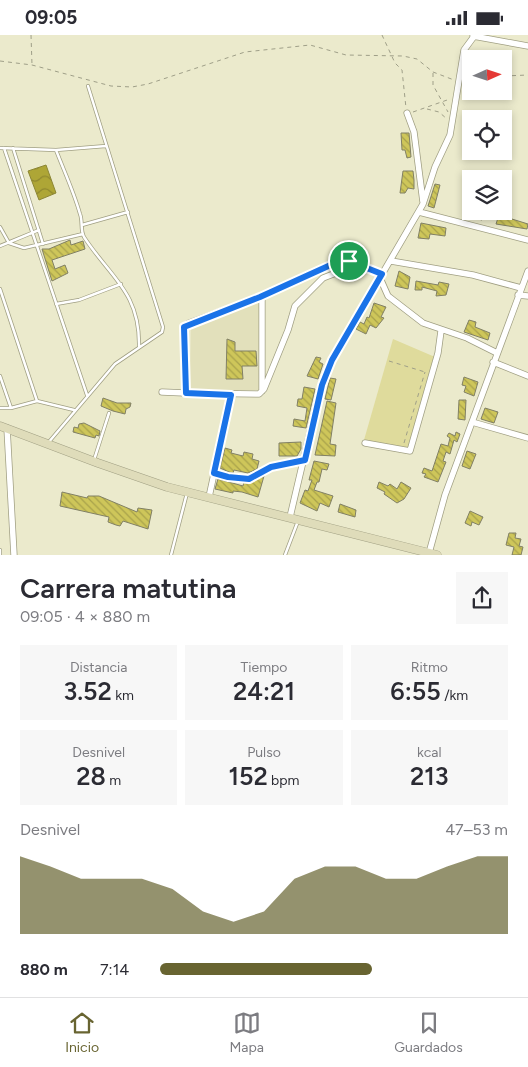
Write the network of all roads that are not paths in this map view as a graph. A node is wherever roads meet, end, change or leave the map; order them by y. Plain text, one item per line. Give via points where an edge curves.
1 (471, 37) edge
2 (528, 46) edge
3 (88, 86) dead end
4 (407, 113) road end
5 (106, 146) junction
6 (0, 148) edge
7 (4, 148) junction
8 (13, 148) junction
9 (56, 150) junction
10 (423, 204) junction
11 (128, 212) junction
12 (419, 212) junction
13 (82, 225) junction
14 (0, 227) edge
15 (39, 230) junction
16 (34, 232) junction
17 (83, 234) junction
18 (528, 240) edge
19 (9, 243) junction
20 (43, 244) junction
21 (38, 245) junction
22 (0, 246) edge
23 (391, 261) junction
24 (357, 265) junction
25 (528, 271) edge
26 (381, 276) junction
27 (121, 284) junction
28 (521, 288) junction
29 (0, 289) edge
30 (518, 295) junction
31 (262, 296) junction
32 (528, 296) edge
33 (56, 304) junction
34 (441, 331) junction
35 (139, 346) junction
36 (497, 353) junction
37 (493, 362) junction
38 (0, 376) edge
39 (528, 377) edge
40 (162, 392) dead end
41 (262, 392) junction
42 (186, 393) junction
43 (87, 395) junction
44 (231, 395) junction
45 (37, 401) junction
46 (0, 408) edge
47 (10, 408) junction
48 (74, 410) junction
49 (109, 413) dead end
50 (472, 422) junction
51 (3, 427) edge
52 (528, 438) edge
53 (365, 443) dead end
54 (47, 444) junction
55 (305, 460) junction
56 (94, 462) junction
57 (214, 473) junction
58 (187, 492) junction
59 (208, 497) junction
60 (290, 517) junction
61 (299, 520) junction
62 (0, 550) edge
63 (433, 553) edge
64 (0, 555) edge
65 (14, 555) edge
66 (171, 555) edge
67 (285, 555) edge

1 - 2 street
1 - 10 street via 464,50 446,145
3 - 5 lane
4 - 10 street via 414,132
5 - 9 lane
5 - 11 lane
6 - 7 lane
7 - 8 lane
7 - 16 lane
8 - 9 lane
8 - 15 lane
9 - 13 lane
10 - 12 street
11 - 13 lane
11 - 35 lane via 163,327 162,332
12 - 18 street
12 - 23 street
13 - 17 lane
14 - 19 lane
15 - 16 lane
15 - 20 lane
16 - 19 lane
16 - 21 lane
17 - 20 lane
17 - 27 lane
19 - 21 lane via 24,248
19 - 22 lane
20 - 21 lane
21 - 33 lane
23 - 26 street
23 - 28 street via 473,275
24 - 26 street
24 - 31 street via 349,261 335,263
24 - 41 street via 323,278 295,306
25 - 28 street
26 - 34 street via 388,296 423,323
26 - 55 street via 332,360 322,385
27 - 33 lane via 79,300
27 - 35 lane via 139,328
28 - 30 street
29 - 45 lane
30 - 32 street
30 - 36 street
31 - 41 street
31 - 42 street via 184,327
33 - 43 lane
34 - 36 street via 468,338
34 - 53 street via 438,353 410,451
35 - 43 lane via 115,363
36 - 37 street
37 - 39 street
37 - 50 street
38 - 47 lane
40 - 42 street
41 - 44 street
42 - 44 street
43 - 48 lane
44 - 57 street
45 - 47 lane
45 - 48 lane
46 - 47 lane
48 - 54 lane
49 - 56 lane
50 - 52 street
50 - 63 street via 445,495
51 - 54 main road
51 - 65 street
54 - 56 main road
55 - 57 street via 271,467 249,479
55 - 60 street
56 - 58 main road
57 - 59 street
58 - 59 main road
58 - 66 lane
59 - 60 main road
60 - 61 main road
61 - 63 main road
61 - 67 lane
62 - 64 lane

